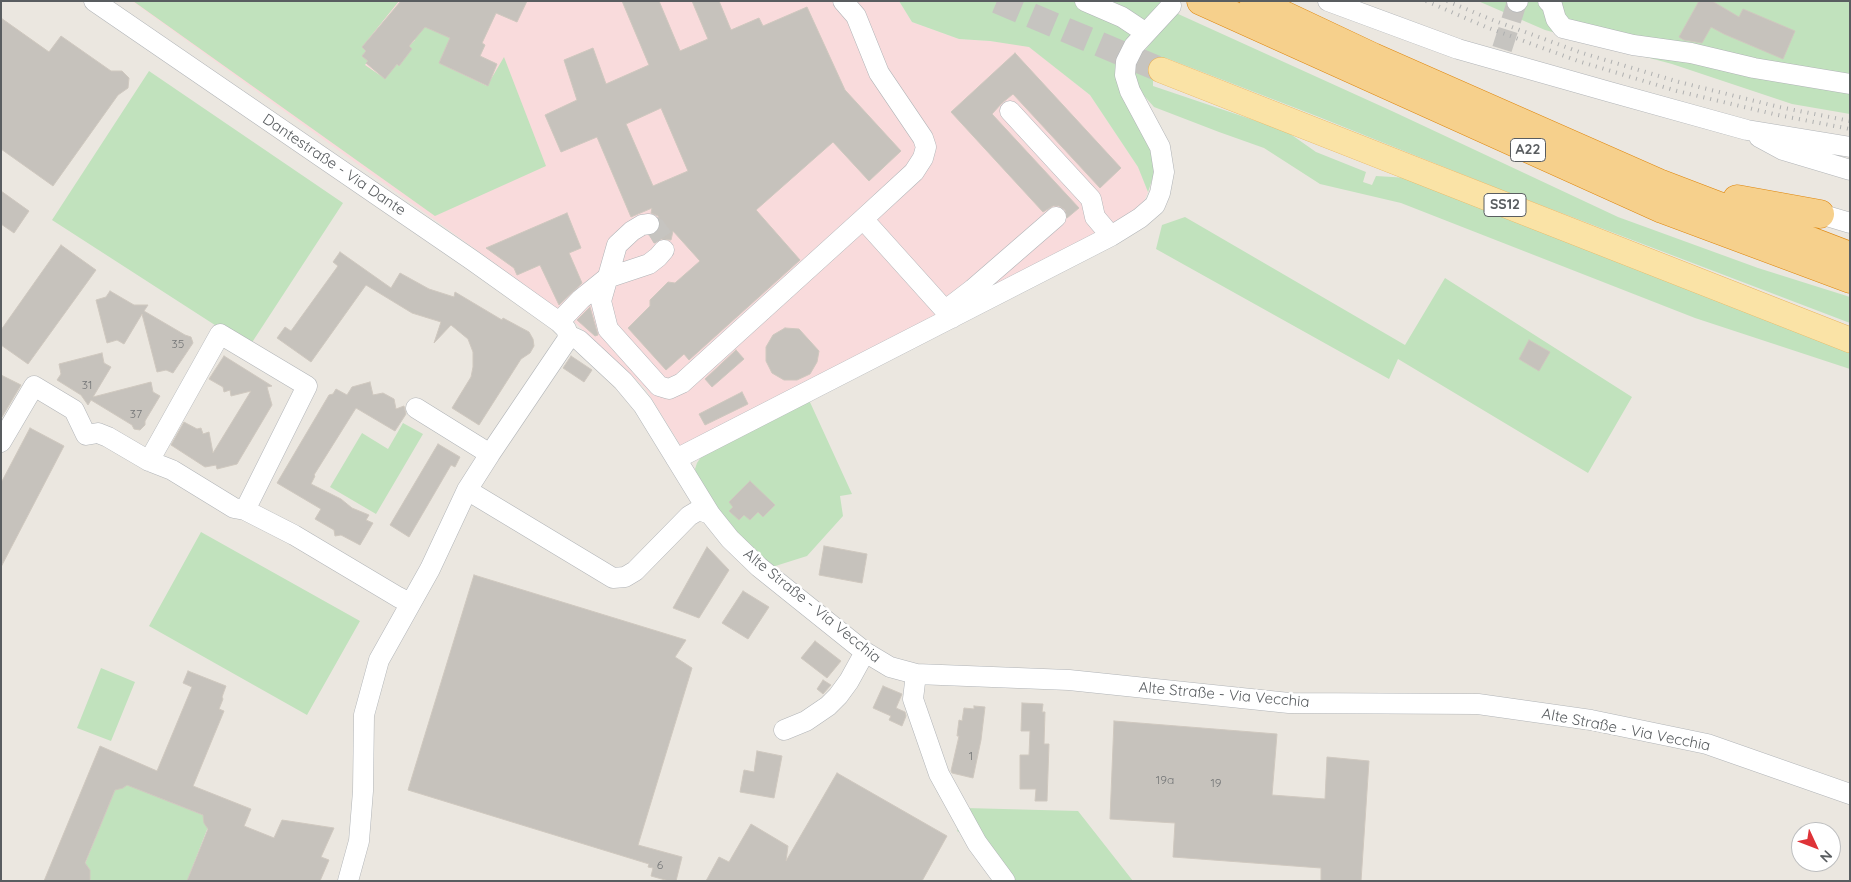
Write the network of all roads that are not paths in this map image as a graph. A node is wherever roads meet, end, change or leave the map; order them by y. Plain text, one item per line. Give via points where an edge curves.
1 (94, 1) edge
2 (843, 1) edge
3 (1085, 1) edge
4 (1254, 1) edge
5 (1328, 1) edge
6 (1548, 1) edge
7 (1206, 4) edge
8 (1171, 6) dead end
9 (1146, 33) junction
10 (1161, 70) tunnel mouth
11 (1850, 84) edge
12 (1010, 110) dead end
13 (1747, 130) junction
14 (1850, 147) edge
15 (1850, 170) edge
16 (1660, 183) junction
17 (1820, 214) joint
18 (1056, 216) dead end
19 (863, 219) junction
20 (1850, 223) edge
21 (649, 224) dead end
22 (1111, 236) junction
23 (664, 250) dead end
24 (1850, 256) edge
25 (607, 278) junction
26 (1850, 279) edge
27 (952, 318) junction
28 (563, 329) junction
29 (1850, 340) edge
30 (416, 408) dead end
31 (2, 438) edge
32 (490, 454) junction
33 (676, 459) junction
34 (149, 461) junction
35 (467, 490) junction
36 (245, 510) junction
37 (710, 514) junction
38 (410, 602) junction
39 (865, 652) junction
40 (916, 674) junction
41 (784, 730) dead end
42 (1850, 794) edge
43 (348, 881) edge
44 (1006, 881) edge

1 - 28 street, Dantestraße - Via Dante via 414,219
2 - 19 street via 856,16 878,73 926,147 914,172
3 - 9 street
4 - 16 highway, A22
5 - 13 street via 1458,49 1500,54
6 - 11 street via 1563,28 1633,45
7 - 26 highway, A22 via 1662,209
8 - 9 street
9 - 22 street via 1126,62 1125,75 1160,146 1163,179 1155,206
10 - 29 main road, SS12
12 - 22 street via 1091,199 1095,217
13 - 14 street
13 - 15 street via 1783,150
16 - 17 highway
16 - 24 highway, A22
17 - 20 street
18 - 27 street via 968,284 952,305
19 - 25 street via 682,383 669,389 659,386 608,329 601,301
19 - 27 street via 884,249
21 - 25 street via 642,224 618,245
22 - 27 street
23 - 25 street via 649,264
25 - 28 street via 581,299
27 - 33 street
28 - 32 street via 567,340
28 - 33 street, Dantestraße - Via Dante via 579,340 643,405
30 - 32 street
31 - 34 street via 34,386 74,410 86,435 98,433 108,437
32 - 35 street
33 - 37 street, Alte Straße - Via Vecchia
34 - 36 street via 172,470 234,508
34 - 36 street via 220,334 307,386
35 - 37 street via 613,578 625,578 635,572 689,516 699,510
35 - 38 street via 430,569
36 - 38 street
37 - 39 street, Alte Straße - Via Vecchia via 758,567
38 - 43 street via 379,660 364,715 359,841
39 - 40 street, Alte Straße - Via Vecchia via 890,667
39 - 41 street via 838,696 828,706 806,721
40 - 42 street, Alte Straße - Via Vecchia via 1069,680 1290,703 1478,704 1591,720 1707,744
40 - 44 street via 913,699 939,774 977,843

